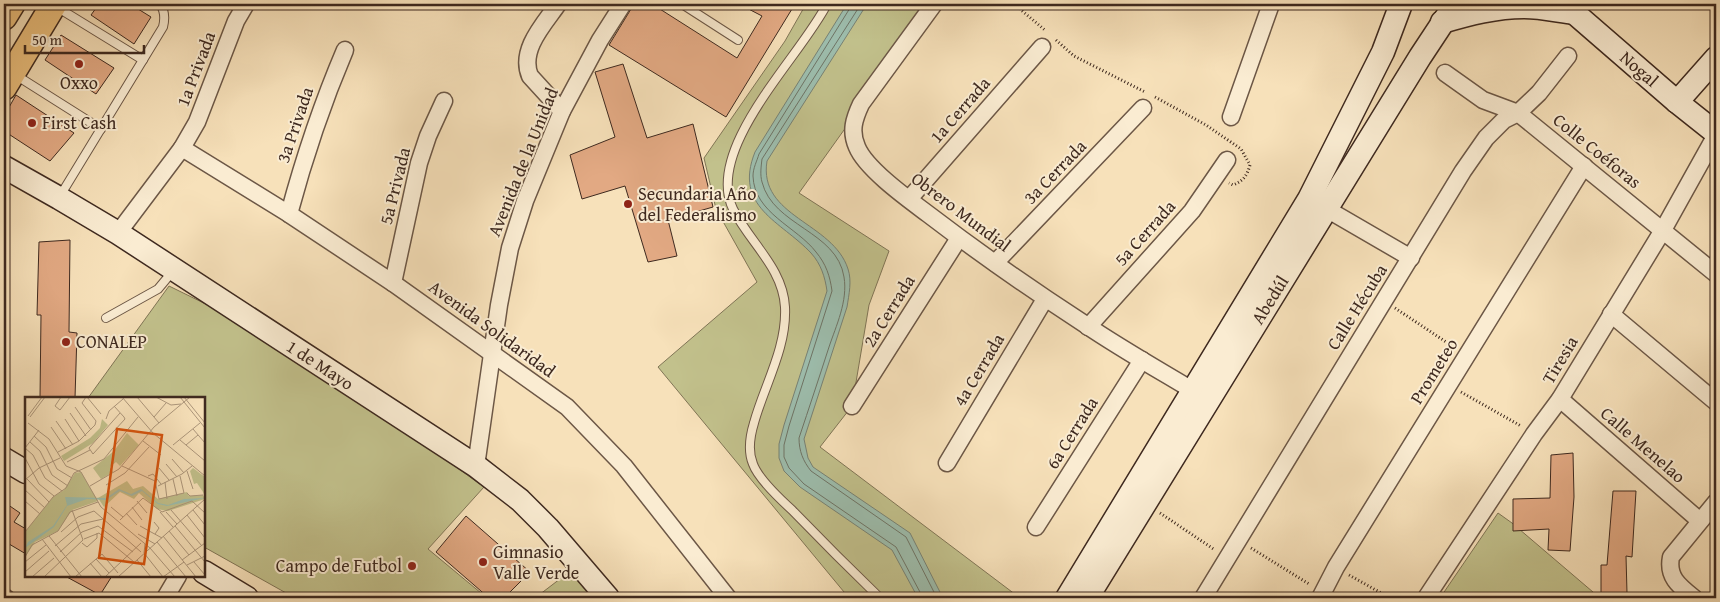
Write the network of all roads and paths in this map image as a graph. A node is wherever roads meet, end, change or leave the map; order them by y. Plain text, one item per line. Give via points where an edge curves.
1 (12, 4) edge
2 (54, 4) edge
3 (160, 4) edge
4 (246, 4) edge
5 (558, 4) edge
6 (623, 4) edge
7 (682, 4) edge
8 (827, 4) edge
9 (934, 4) edge
10 (1271, 4) edge
11 (1401, 4) edge
12 (1455, 4) edge
13 (1574, 7) edge
14 (4, 17) edge
15 (1442, 22) junction
16 (738, 40) dead end
17 (1042, 47) dead end
18 (345, 50) dead end
19 (1568, 56) dead end
20 (1716, 58) edge
21 (143, 60) junction
22 (1445, 73) dead end
23 (8, 80) edge
24 (444, 101) dead end
25 (1677, 102) junction
26 (1143, 108) dead end
27 (562, 111) junction
28 (1518, 113) junction
29 (1231, 117) dead end
30 (101, 129) junction
31 (1716, 134) edge
32 (182, 148) junction
33 (1227, 160) dead end
34 (1584, 166) junction
35 (4, 167) edge
36 (59, 198) junction
37 (909, 199) junction
38 (1318, 204) junction
39 (289, 214) junction
40 (1663, 230) junction
41 (118, 233) junction
42 (959, 238) junction
43 (1411, 258) junction
44 (995, 264) junction
45 (174, 270) junction
46 (1716, 274) edge
47 (393, 283) junction
48 (1045, 299) junction
49 (1384, 301) junction
50 (1611, 314) junction
51 (106, 318) dead end
52 (1088, 327) junction
53 (492, 353) junction
54 (1467, 356) junction
55 (1142, 360) junction
56 (1449, 386) junction
57 (1192, 390) junction
58 (1560, 399) junction
59 (1716, 402) edge
60 (852, 406) dead end
61 (1534, 434) junction
62 (4, 460) edge
63 (947, 463) dead end
64 (476, 466) junction
65 (25, 471) edge
66 (1716, 502) edge
67 (1159, 513) dead end
68 (1700, 521) junction
69 (1036, 527) dead end
70 (1238, 540) junction
71 (1227, 558) junction
72 (1336, 567) junction
73 (205, 573) edge
74 (177, 577) edge
75 (1321, 596) edge
76 (165, 598) edge
77 (247, 598) edge
78 (608, 598) edge
79 (728, 598) edge
80 (880, 598) edge
81 (1067, 598) edge
82 (1087, 598) edge
83 (1202, 598) edge
84 (1390, 598) edge
85 (1426, 598) edge
86 (1694, 598) edge

1 - 14 main road
2 - 21 lane
2 - 23 main road
3 - 21 lane via 164,12 163,27
4 - 32 street, 1a Privada via 236,21 197,122
5 - 27 street via 529,50 527,69 536,84
6 - 27 street, Avenida de la Unidad
7 - 16 lane
8 - 80 lane via 747,122 732,154 728,183 731,203 740,224 782,285 785,308 783,334 753,424 750,446 753,465 765,481
9 - 37 street, Obrero Mundial via 861,104 854,120 853,134 866,162
10 - 29 street
11 - 38 street, Abedúl
12 - 15 street, Abedúl
13 - 15 street via 1495,9
13 - 25 street, Nogal
15 - 38 street, Abedúl
17 - 37 street, 1a Cerrada
18 - 39 street, 3a Privada via 316,121
19 - 28 street, Calle Hécuba via 1539,93
20 - 25 street
21 - 30 lane
22 - 28 street, Colle Coéforas via 1483,100
23 - 30 lane
24 - 47 street, 5a Privada via 419,163
25 - 31 street, Nogal
26 - 44 street, 3a Cerrada
27 - 53 street, Avenida de la Unidad via 525,201 510,248
28 - 34 street, Colle Coéforas
28 - 43 street, Calle Hécuba via 1504,120 1486,138
30 - 36 lane
31 - 40 street, Tiresia
32 - 39 street, Avenida Solidaridad
32 - 41 street, 1a Privada
33 - 52 street, 5a Cerrada via 1192,211
34 - 40 street, Colle Coéforas
34 - 54 street, Prometeo
35 - 36 street, 1 de Mayo
36 - 41 street, 1 de Mayo
37 - 42 street, Obrero Mundial
38 - 43 street
38 - 57 street, Abedúl
38 - 82 street, Abedúl
39 - 47 street, Avenida Solidaridad
40 - 46 street, Colle Coéforas
40 - 50 street, Tiresia
41 - 45 street, 1 de Mayo
42 - 44 street, Obrero Mundial
42 - 60 street, 2a Cerrada
43 - 49 street, Calle Hécuba
44 - 48 street, Obrero Mundial
45 - 51 lane via 158,289
45 - 64 street, 1 de Mayo
47 - 53 street, Avenida Solidaridad
48 - 52 street, Obrero Mundial
48 - 63 street, 4a Cerrada
49 - 54 path
49 - 70 street, Calle Hécuba
50 - 58 street, Tiresia
50 - 59 street
52 - 55 street, Obrero Mundial
53 - 64 street, Avenida de la Unidad
53 - 79 street, Avenida Solidaridad via 567,407 624,466
54 - 56 street, Prometeo
55 - 57 street, Obrero Mundial
55 - 69 street, 6a Cerrada
56 - 61 path
56 - 72 street, Prometeo
57 - 81 street, Abedúl
58 - 61 street, Tiresia
58 - 68 street, Calle Menelao
61 - 85 street, Tiresia
62 - 65 street
64 - 78 street, 1 de Mayo via 541,521
66 - 68 street
67 - 71 path
68 - 86 street via 1671,557 1670,570 1676,583
70 - 71 street, Calle Hécuba
70 - 75 path
71 - 83 street, Calle Hécuba
72 - 75 street, Prometeo
72 - 84 path
73 - 77 street
74 - 76 street

